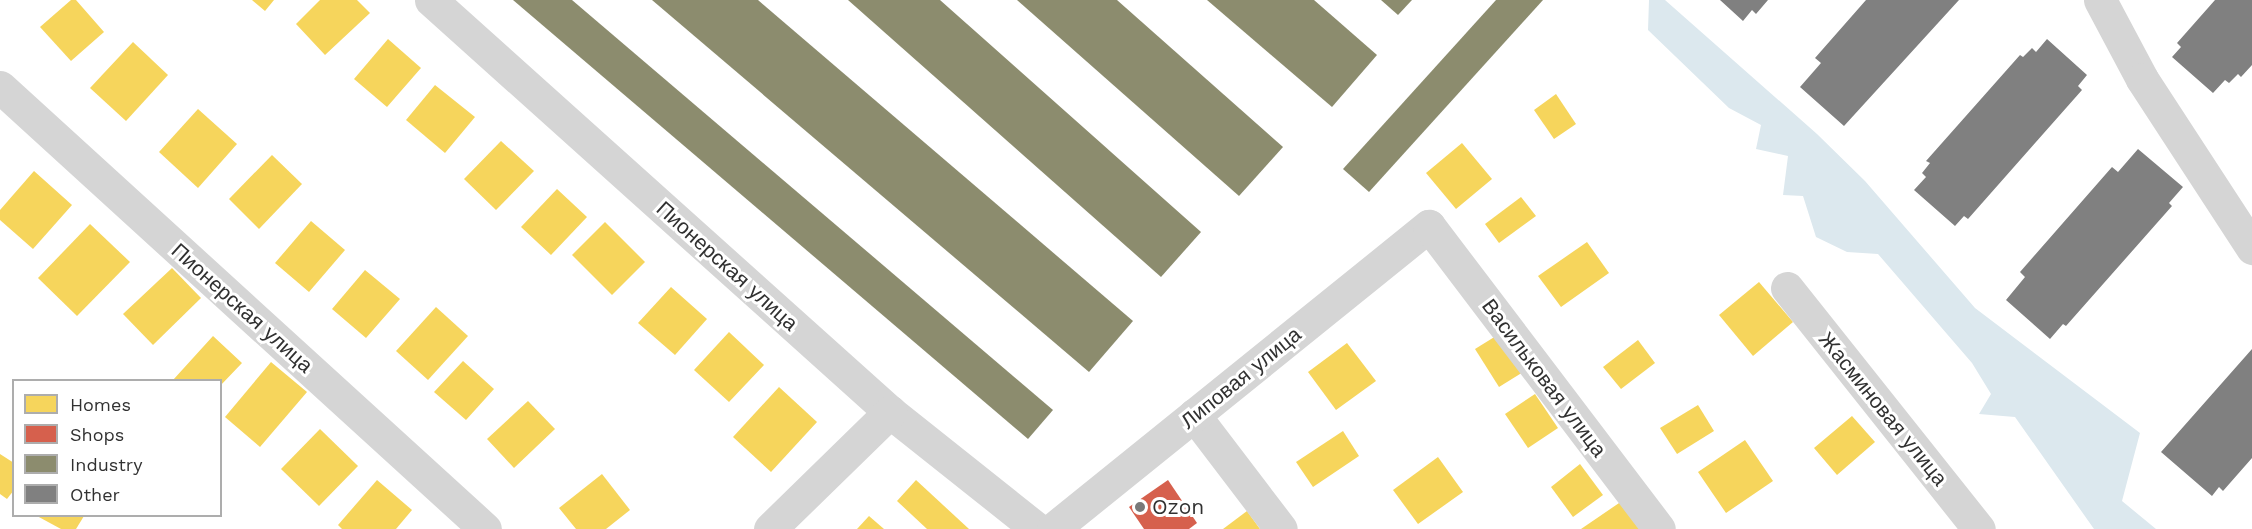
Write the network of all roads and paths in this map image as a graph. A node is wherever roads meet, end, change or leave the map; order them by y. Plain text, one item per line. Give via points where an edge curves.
1 (431, 0) edge
2 (2100, 0) edge
3 (0, 87) edge
4 (1429, 226) joint
5 (2252, 248) edge
6 (1787, 288) dead end
7 (890, 412) junction
8 (1194, 415) junction
9 (485, 529) edge
10 (770, 529) edge
11 (1037, 529) edge
12 (1053, 529) edge
13 (1281, 529) edge
14 (1659, 529) edge
15 (1979, 529) edge

1 - 7 street, Пионерская улица
2 - 5 street via 2142,79
3 - 9 street, Пионерская улица
4 - 8 street, Липовая улица
4 - 14 street, Васильковая улица
6 - 15 street, Жасминовая улица
7 - 10 street
7 - 11 street, Пионерская улица
8 - 12 street, Липовая улица
8 - 13 street

